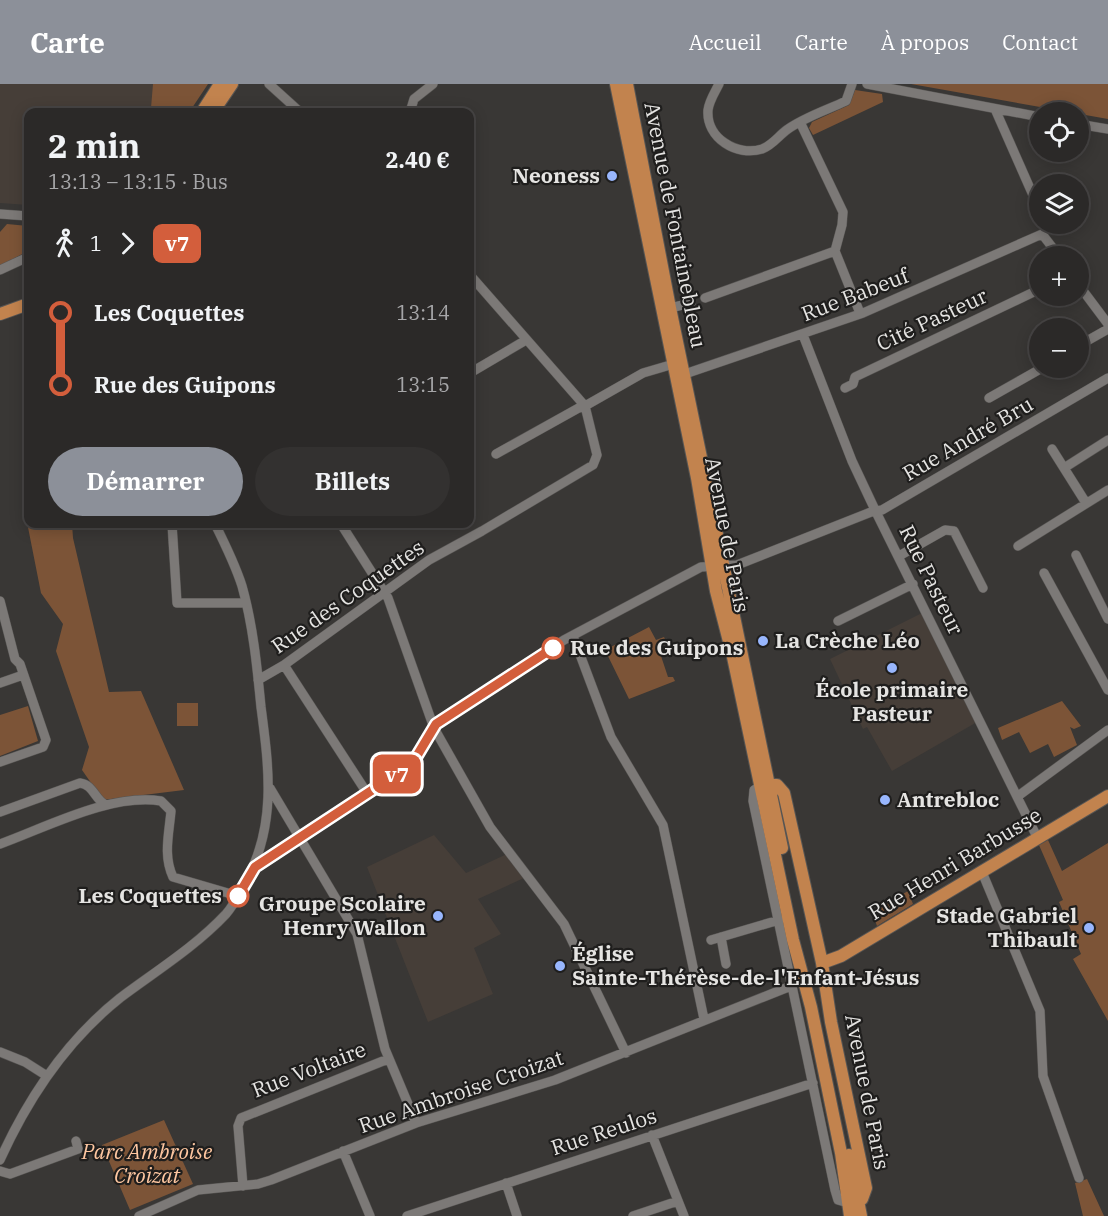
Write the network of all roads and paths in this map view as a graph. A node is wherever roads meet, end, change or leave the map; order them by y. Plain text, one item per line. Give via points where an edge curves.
1 (220, 84) edge
2 (232, 84) edge
3 (269, 84) edge
4 (433, 84) edge
5 (616, 84) edge
6 (627, 84) edge
7 (719, 84) edge
8 (852, 84) edge
9 (867, 84) edge
10 (205, 108) edge
11 (216, 108) edge
12 (296, 108) edge
13 (412, 108) edge
14 (995, 109) junction
15 (1029, 115) edge
16 (800, 122) junction
17 (1089, 126) edge
18 (1108, 129) edge
19 (1029, 186) edge
20 (0, 214) edge
21 (24, 216) edge
22 (1042, 234) joint
23 (1051, 246) edge
24 (835, 251) junction
25 (24, 259) edge
26 (0, 270) edge
27 (474, 280) edge
28 (1029, 294) edge
29 (705, 298) dead end
30 (1089, 300) edge
31 (691, 303) dead end
32 (24, 306) edge
33 (670, 308) junction
34 (860, 313) junction
35 (0, 315) edge
36 (1108, 327) edge
37 (803, 335) junction
38 (1089, 339) edge
39 (526, 340) junction
40 (678, 368) junction
41 (474, 371) edge
42 (1029, 375) edge
43 (1108, 378) edge
44 (845, 388) dead end
45 (989, 398) dead end
46 (584, 406) junction
47 (1108, 440) edge
48 (1052, 449) dead end
49 (496, 454) dead end
50 (1064, 468) junction
51 (1108, 490) edge
52 (1086, 503) junction
53 (876, 512) junction
54 (172, 528) edge
55 (217, 528) edge
56 (344, 528) edge
57 (1018, 546) dead end
58 (1076, 555) dead end
59 (899, 556) junction
60 (719, 566) junction
61 (1044, 573) dead end
62 (913, 584) junction
63 (983, 588) dead end
64 (384, 591) junction
65 (246, 603) junction
66 (1, 607) edge
67 (1108, 619) edge
68 (837, 621) dead end
69 (573, 636) junction
70 (284, 665) junction
71 (23, 675) junction
72 (258, 680) junction
73 (0, 683) edge
74 (1108, 690) edge
75 (434, 728) junction
76 (1108, 730) edge
77 (0, 762) edge
78 (765, 785) junction
79 (270, 788) junction
80 (367, 793) junction
81 (1018, 796) junction
82 (1108, 796) edge
83 (106, 805) junction
84 (0, 812) edge
85 (1037, 837) junction
86 (301, 838) junction
87 (0, 844) edge
88 (255, 867) junction
89 (982, 872) junction
90 (238, 896) junction
91 (779, 920) junction
92 (721, 937) junction
93 (711, 940) dead end
94 (822, 963) junction
95 (726, 964) dead end
96 (791, 986) junction
97 (704, 1019) junction
98 (0, 1052) edge
99 (626, 1053) junction
100 (388, 1059) junction
101 (47, 1076) junction
102 (813, 1083) junction
103 (416, 1123) junction
104 (652, 1135) junction
105 (76, 1141) dead end
106 (343, 1151) junction
107 (0, 1160) edge
108 (0, 1171) edge
109 (1078, 1178) dead end
110 (506, 1183) junction
111 (243, 1186) junction
112 (678, 1201) junction
113 (854, 1210) edge
114 (429, 1213) edge
115 (139, 1216) edge
116 (370, 1216) edge
117 (407, 1216) edge
118 (517, 1216) edge
119 (633, 1216) edge
120 (684, 1216) edge

1 - 10 main road
2 - 11 main road
3 - 12 street
4 - 13 street via 416,96
5 - 40 main road, Avenue de Fontainebleau
6 - 33 main road, Avenue de Fontainebleau
7 - 16 street via 708,113 715,135 728,146 749,151 763,149
8 - 16 street via 846,101
9 - 14 street
14 - 15 street
14 - 19 street
16 - 24 street via 843,212
17 - 18 street
20 - 21 street
22 - 23 street
22 - 34 street, Rue Babeuf
24 - 29 street
24 - 34 street
25 - 26 street
27 - 39 street
28 - 44 street, Cité Pasteur via 855,377 853,384
30 - 36 street
31 - 33 street
32 - 35 main road
33 - 40 main road, Avenue de Fontainebleau
34 - 37 street, Rue Babeuf via 814,327
36 - 38 street
37 - 40 street, Rue Babeuf
37 - 53 street, Rue Pasteur
39 - 41 street
39 - 46 street
40 - 46 street, Rue Babeuf via 643,373
40 - 60 main road, Avenue de Paris
42 - 45 street
43 - 53 street, Rue André Bru
46 - 49 street, Rue Babeuf
46 - 64 street, Rue des Coquettes via 597,454 592,465 429,560
47 - 50 street
48 - 50 street
50 - 52 street
51 - 52 street
52 - 57 street
53 - 59 street, Rue Pasteur
53 - 60 street, Rue André Bru via 737,565
54 - 65 street via 177,603
55 - 65 street via 233,561
56 - 64 street
58 - 67 street
59 - 62 street, Rue Pasteur
59 - 63 street via 945,530 954,531
60 - 69 street, Rue André Bru via 695,570
60 - 78 main road, Avenue de Paris
61 - 74 street
62 - 68 street
62 - 81 street, Rue Pasteur
64 - 70 street, Rue des Coquettes
64 - 75 street
65 - 72 street
66 - 71 street
69 - 75 street, Rue André Bru
69 - 97 street via 611,737 663,825
70 - 72 street, Rue des Coquettes
70 - 80 street
71 - 73 street
71 - 77 street via 46,740 44,747
72 - 79 street
75 - 80 street via 412,764
75 - 99 street via 490,827 564,924
76 - 81 street
78 - 91 street, Avenue de Paris via 754,790 753,801
78 - 94 main road, Avenue de Paris via 780,787 786,799
78 - 113 main road, Avenue de Paris via 814,989
79 - 86 street
79 - 88 street via 266,831
80 - 86 street
81 - 85 street, Rue Pasteur
82 - 85 main road, Rue Henri Barbusse
83 - 84 street via 91,787 80,783
83 - 87 street
83 - 90 street via 144,800 168,805 171,812 166,851 173,877
85 - 89 main road, Rue Henri Barbusse
86 - 88 street
86 - 100 street via 357,934
88 - 90 street
89 - 94 main road, Rue Henri Barbusse via 841,956
89 - 109 street via 1040,1011 1043,1076
90 - 101 street via 213,926 100,1016
91 - 92 street
91 - 96 street, Avenue de Paris
92 - 93 street
92 - 95 street
94 - 113 main road, Avenue de Paris via 866,1188
96 - 97 street, Rue Ambroise Croizat
96 - 102 street, Avenue de Paris
97 - 99 street, Rue Ambroise Croizat
98 - 101 street
99 - 103 street, Rue Ambroise Croizat via 555,1080
100 - 103 street
100 - 111 street, Rue Voltaire via 241,1118 238,1126
101 - 107 street via 14,1128
102 - 104 street, Rue Reulos
102 - 113 street, Avenue de Paris via 837,1197
103 - 106 street, Rue Ambroise Croizat
104 - 110 street, Rue Reulos
104 - 112 street
105 - 108 street via 78,1149 10,1174
106 - 111 street, Rue Ambroise Croizat via 271,1180
106 - 116 street
110 - 114 street, Rue Reulos
110 - 118 street
111 - 115 street, Rue Ambroise Croizat via 198,1190
112 - 119 street
112 - 120 street
114 - 117 street, Rue Reulos

